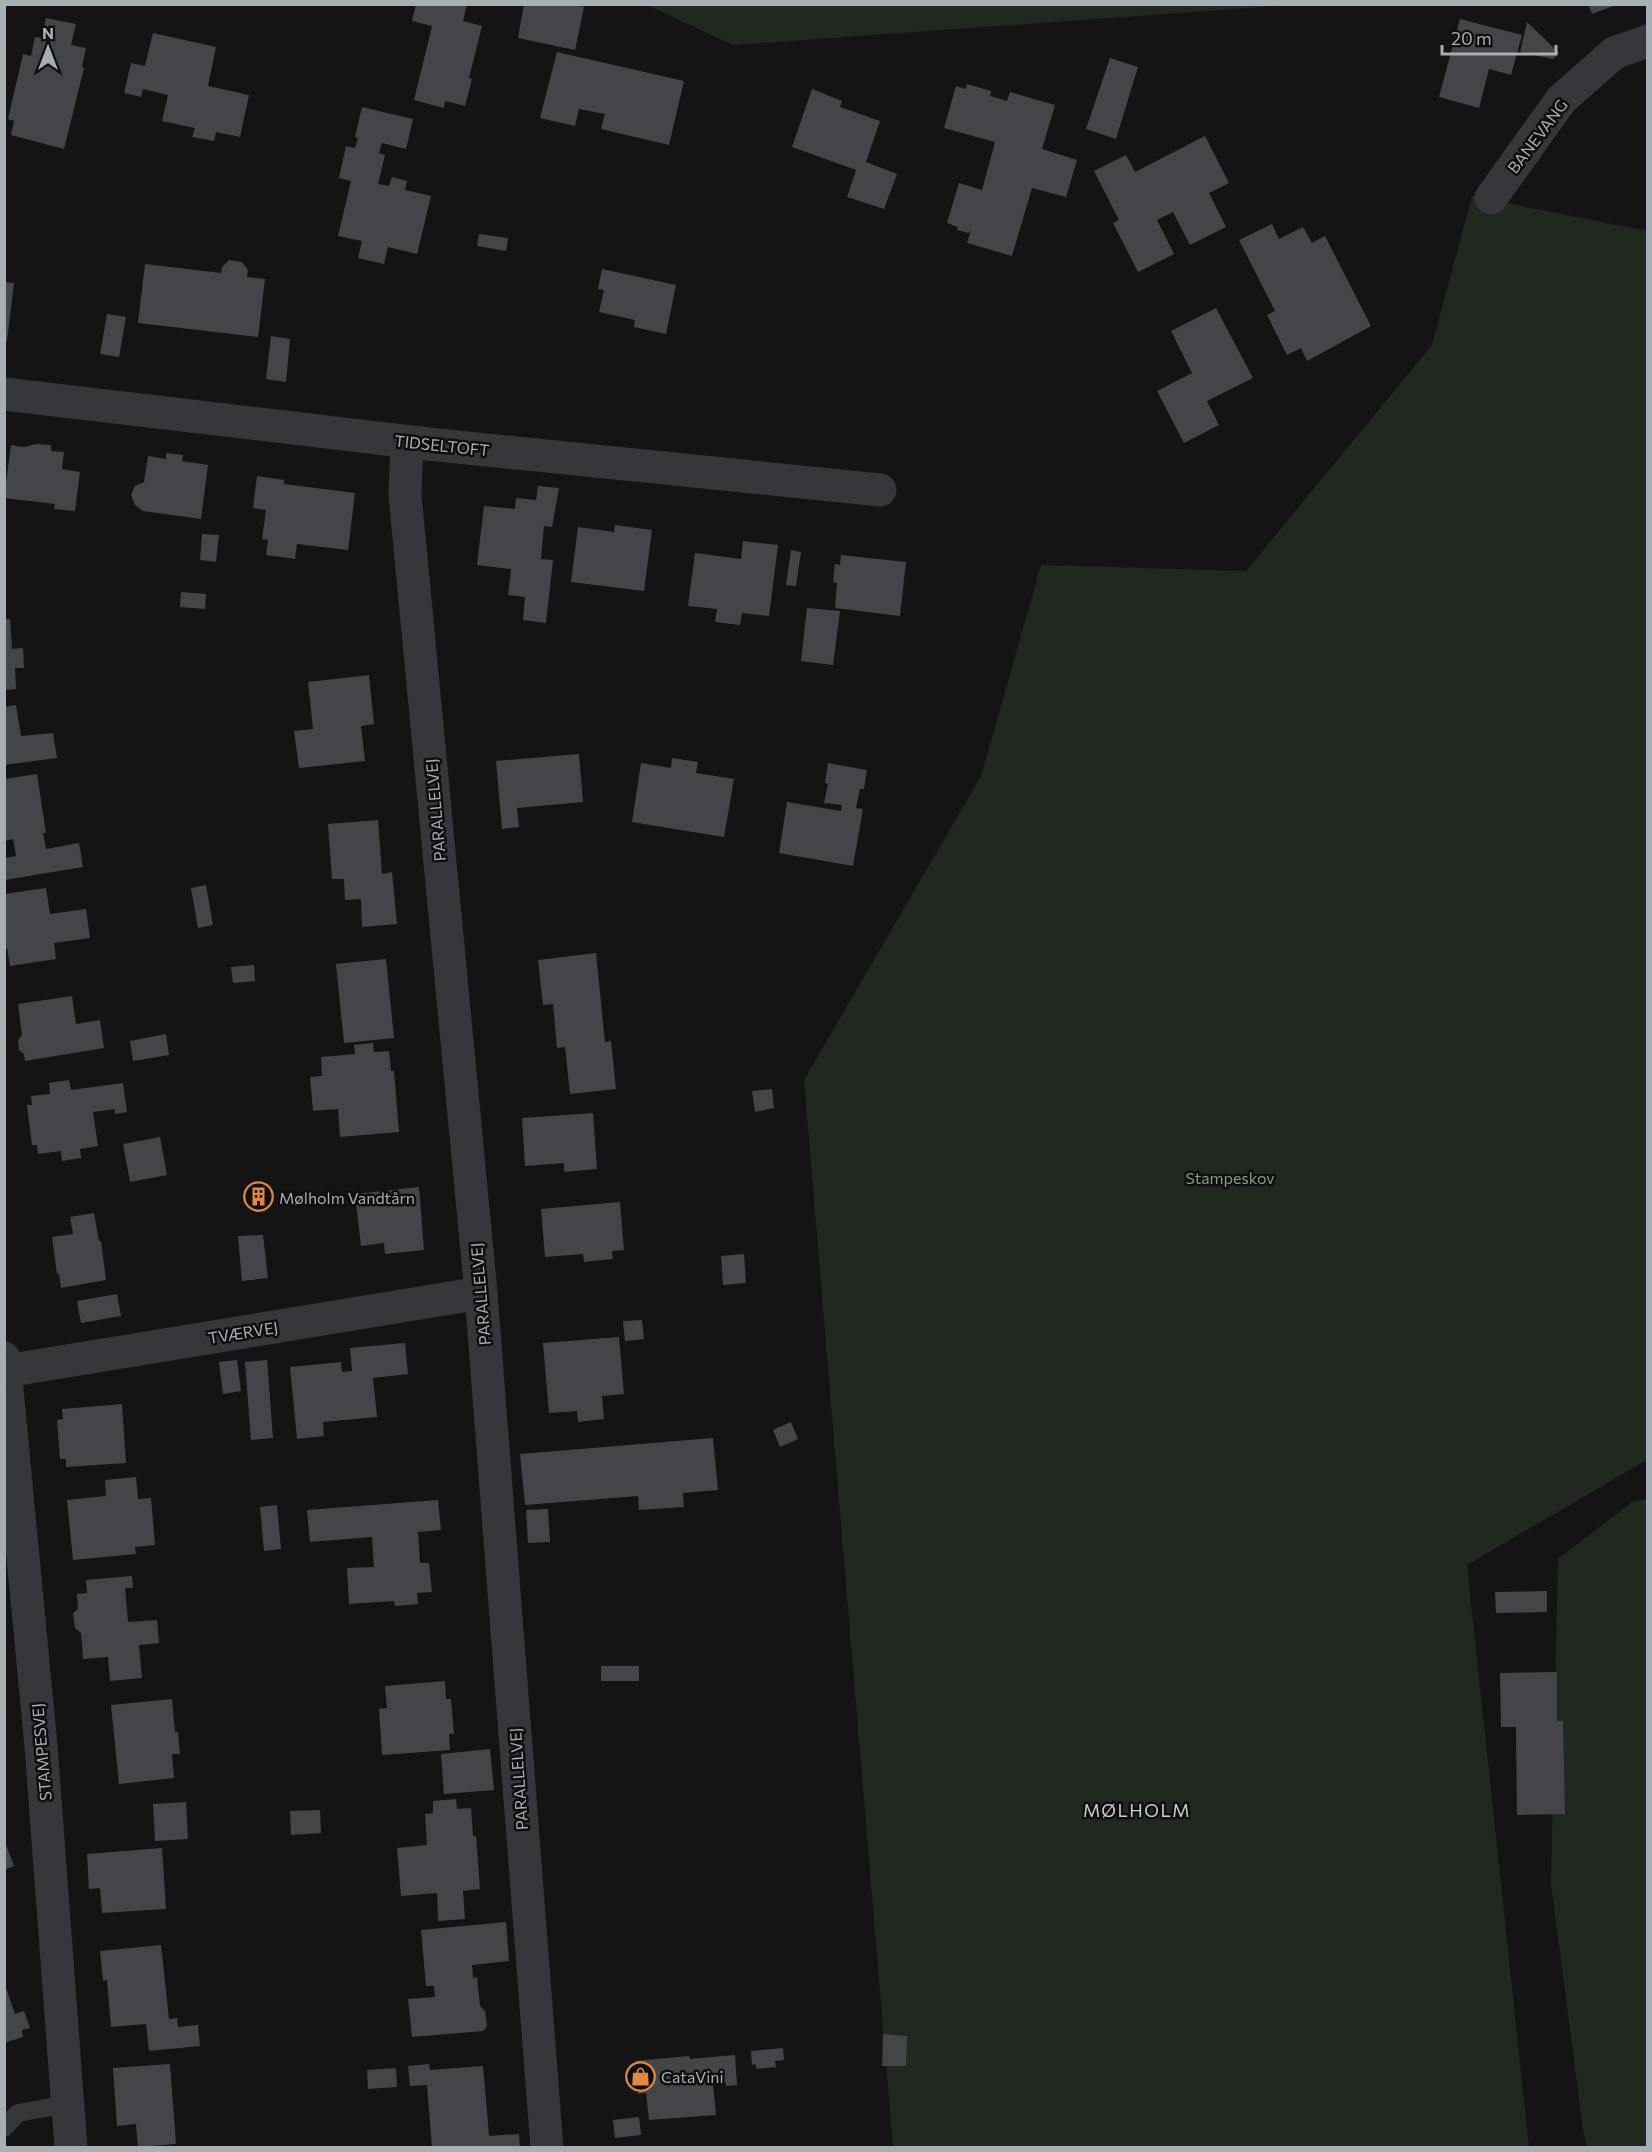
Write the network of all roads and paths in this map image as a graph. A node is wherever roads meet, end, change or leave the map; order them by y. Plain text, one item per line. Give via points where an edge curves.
1 (1647, 41) edge
2 (1491, 198) dead end
3 (4, 394) edge
4 (408, 442) junction
5 (880, 490) dead end
6 (481, 1293) junction
7 (5, 1364) edge
8 (68, 2104) junction
9 (4, 2128) edge
10 (71, 2148) edge
11 (547, 2148) edge

1 - 2 street, BANEVANG via 1614,53 1561,100
3 - 4 street, TIDSELTOFT
4 - 5 street, TIDSELTOFT
4 - 6 street, PARALLELVEJ via 405,495
6 - 7 street, TVÆRVEJ
6 - 11 street, PARALLELVEJ
7 - 8 street, STAMPESVEJ via 41,1746
8 - 9 lane via 18,2113
8 - 10 street, STAMPESVEJ

